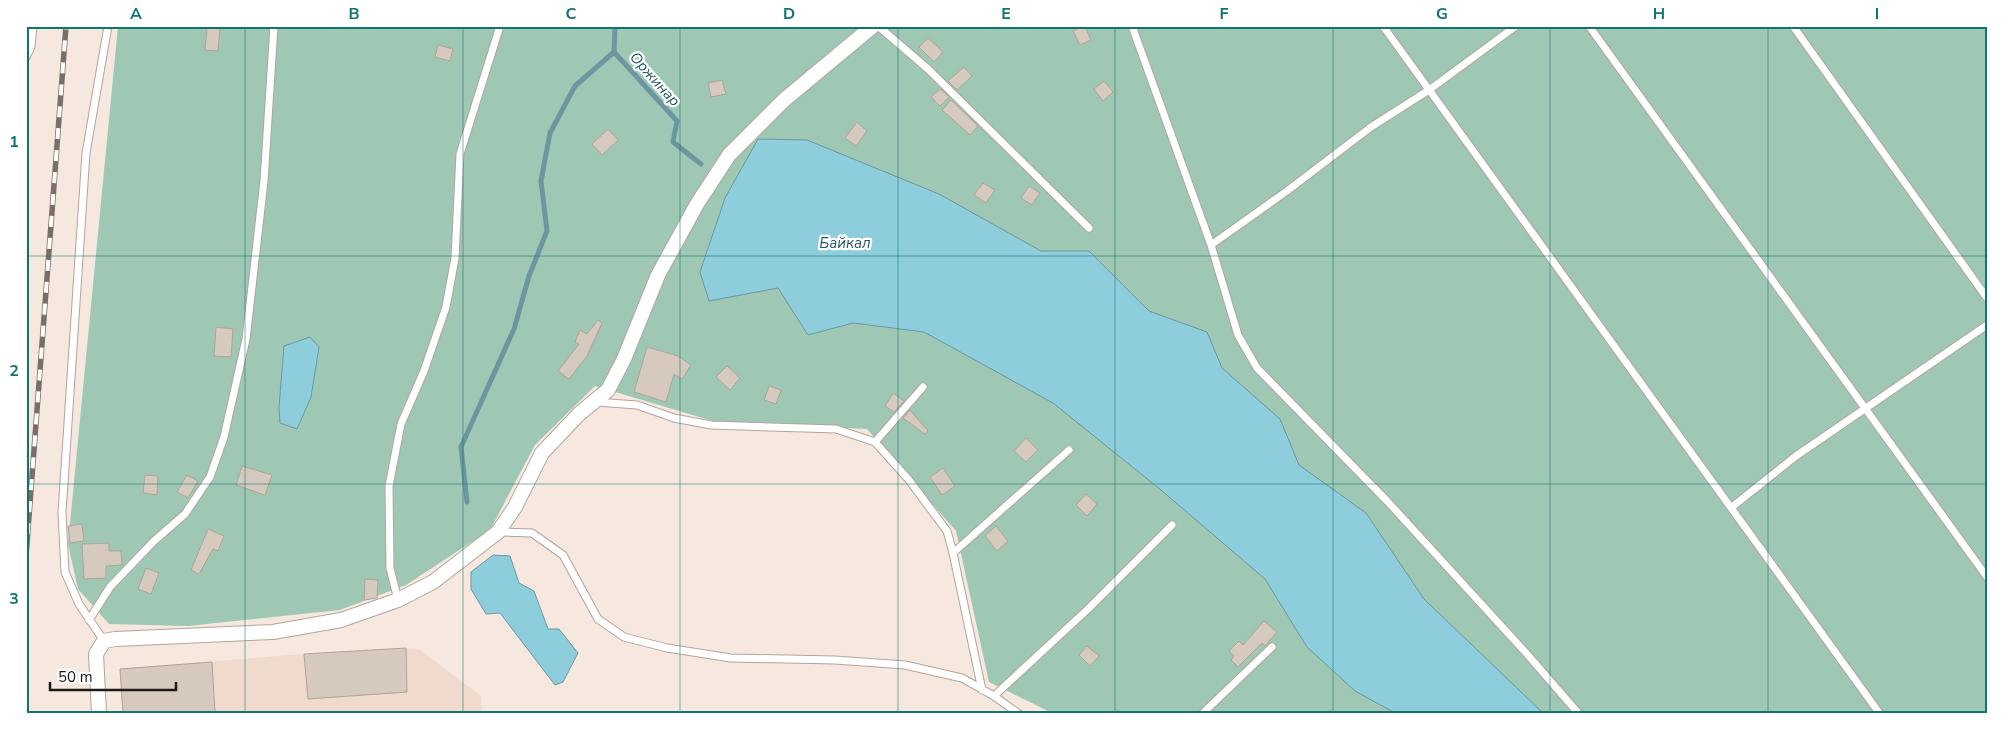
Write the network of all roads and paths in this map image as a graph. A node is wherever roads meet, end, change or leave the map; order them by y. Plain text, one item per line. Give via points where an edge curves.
1 (33, 26) edge
2 (108, 26) edge
3 (274, 26) edge
4 (500, 26) edge
5 (873, 26) edge
6 (878, 26) edge
7 (1132, 26) edge
8 (1383, 26) edge
9 (1516, 26) edge
10 (1589, 26) edge
11 (1793, 26) edge
12 (26, 57) edge
13 (1429, 90) junction
14 (1089, 228) dead end
15 (1210, 245) junction
16 (1987, 298) edge
17 (1987, 325) edge
18 (923, 387) dead end
19 (593, 402) junction
20 (1864, 410) junction
21 (875, 442) junction
22 (1069, 450) dead end
23 (1732, 507) junction
24 (1172, 525) dead end
25 (498, 532) junction
26 (953, 553) junction
27 (1987, 578) edge
28 (398, 600) junction
29 (89, 620) junction
30 (104, 642) junction
31 (1272, 647) dead end
32 (982, 690) junction
33 (994, 696) junction
34 (99, 714) edge
35 (1019, 714) edge
36 (1202, 714) edge
37 (1579, 714) edge
38 (1880, 714) edge

1 - 12 lane via 31,47
2 - 29 lane via 86,153 62,513 65,572
3 - 29 lane via 264,181 246,339 224,437 210,477 185,514 154,540 110,586
4 - 28 lane via 460,154 455,258 446,307 401,424 388,486 390,568
5 - 19 street via 784,100 730,155 697,204 658,275 608,390
6 - 14 lane via 928,69
7 - 15 lane
8 - 13 lane
9 - 13 lane
10 - 20 lane
11 - 16 lane
13 - 15 lane via 1371,127
13 - 23 lane
15 - 37 lane via 1238,335 1257,368 1388,502
17 - 20 lane
18 - 21 lane
19 - 21 lane via 638,405 674,418 712,425 836,429
19 - 25 street via 542,454 515,507
20 - 23 lane via 1796,456
20 - 27 lane
21 - 26 lane via 909,480 947,531
22 - 26 lane
23 - 38 lane
24 - 33 lane
25 - 28 street via 433,582
25 - 32 lane via 532,533 563,555 598,619 624,637 667,648 731,658 904,665 962,678
26 - 32 lane
28 - 30 street via 341,620 273,632 115,638
29 - 30 lane
30 - 34 street via 96,654
31 - 36 lane
32 - 33 lane
33 - 35 lane

